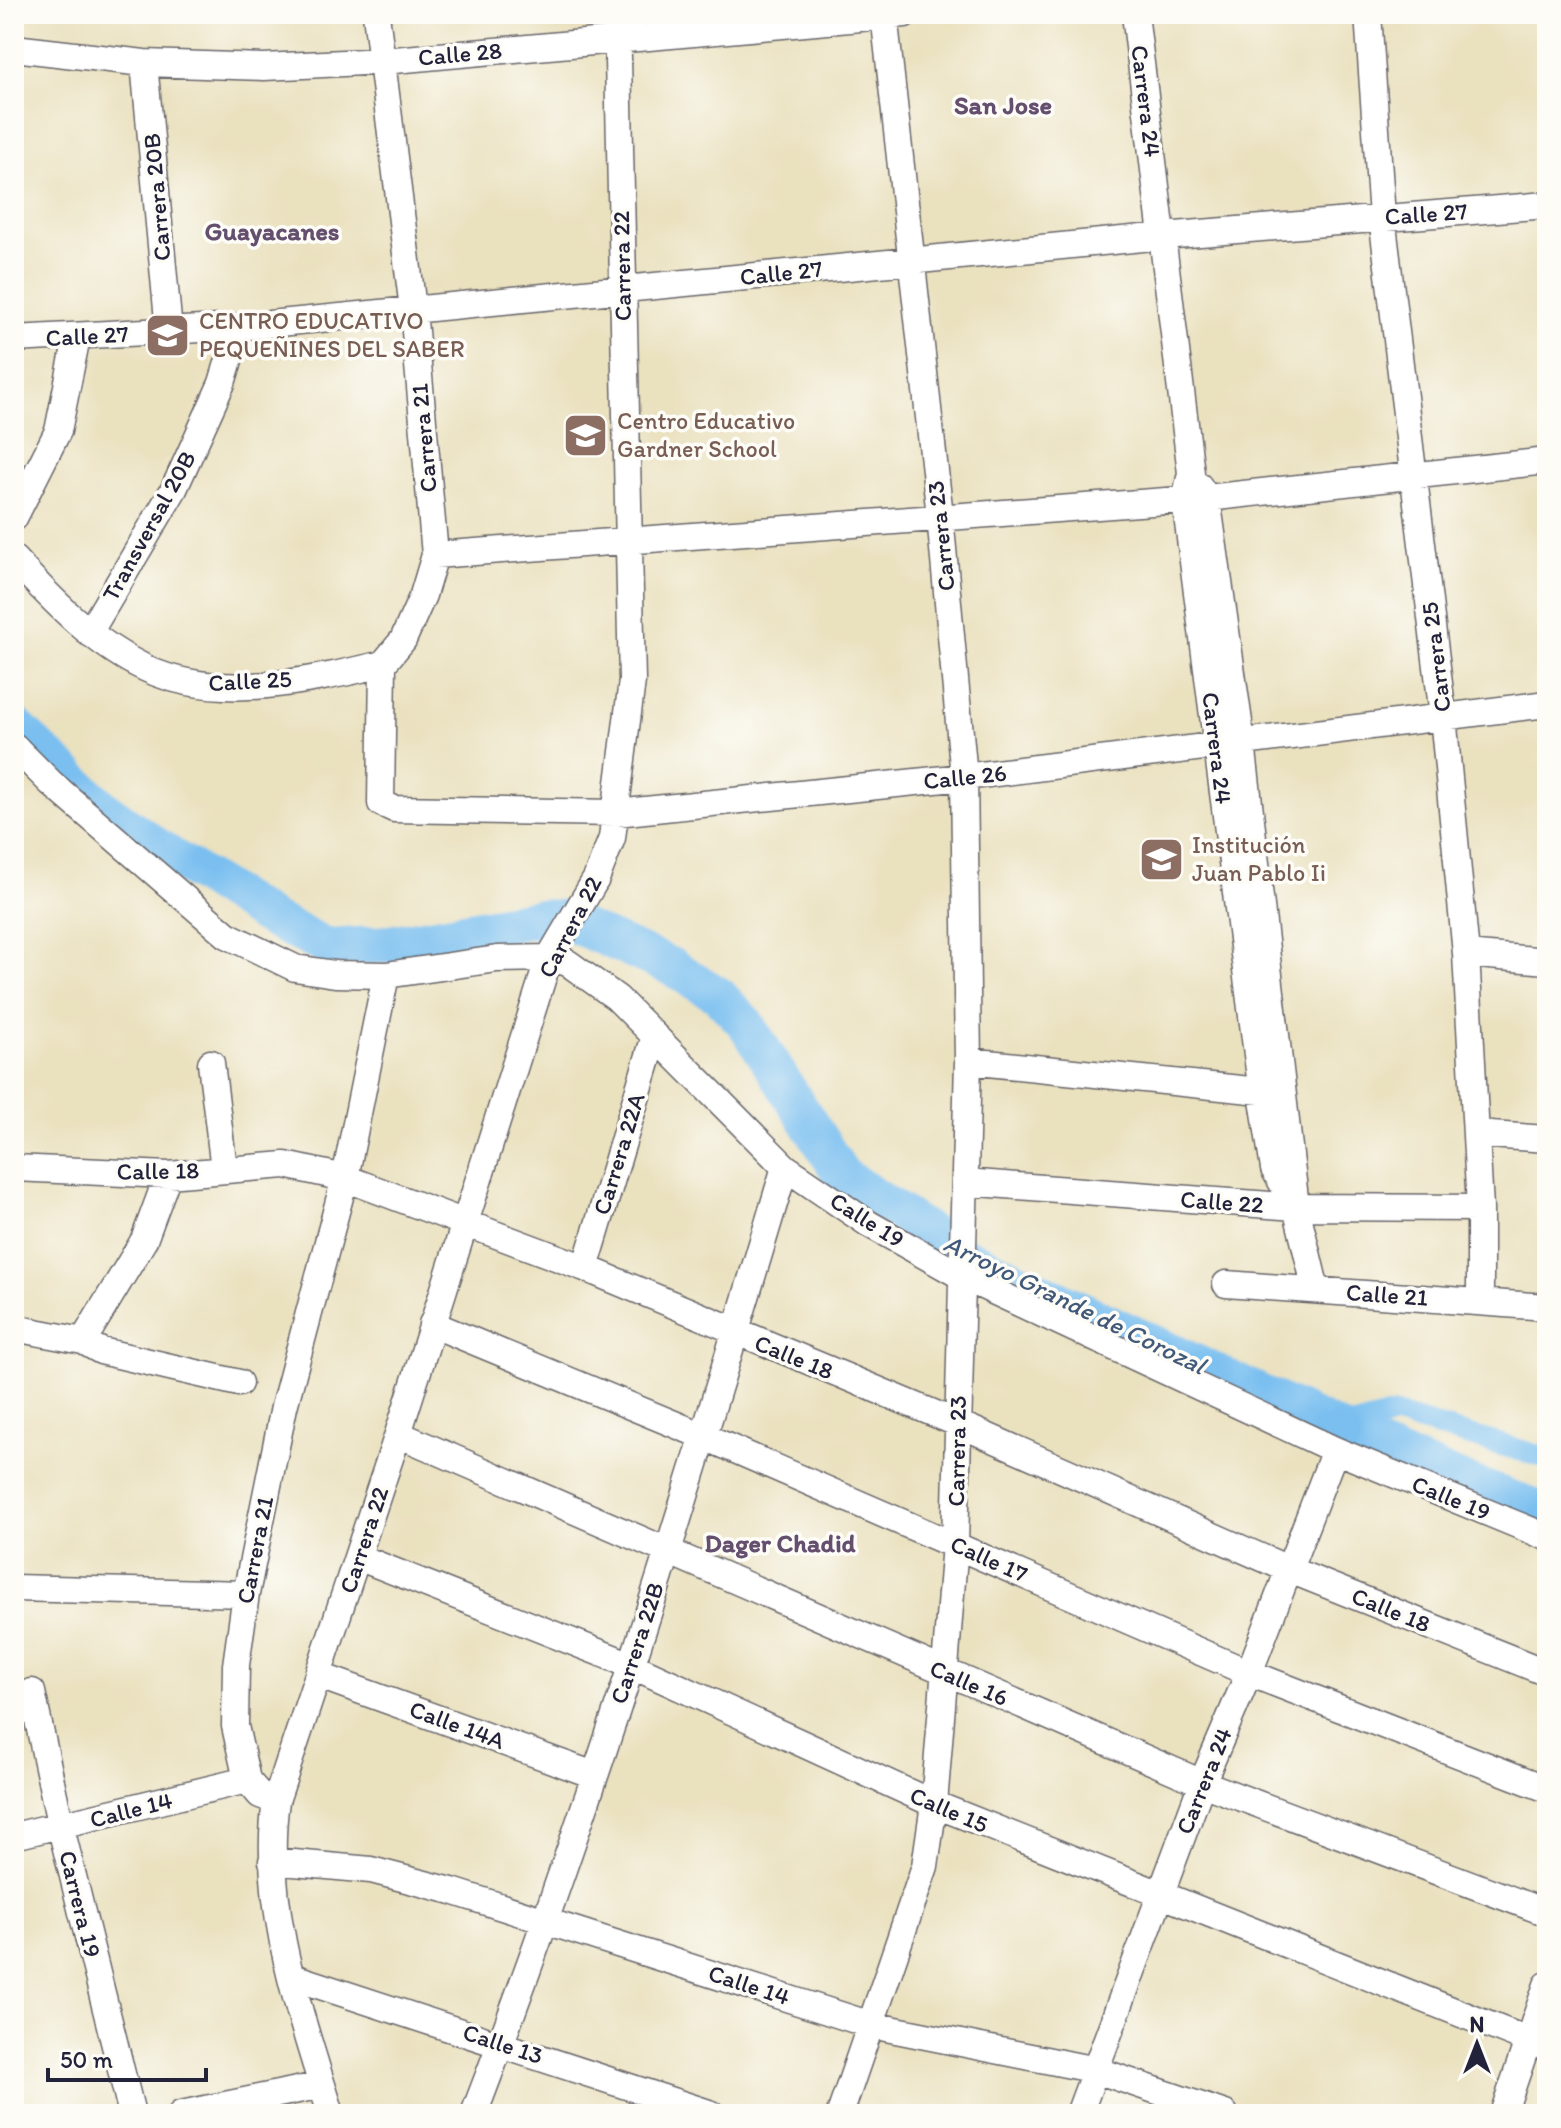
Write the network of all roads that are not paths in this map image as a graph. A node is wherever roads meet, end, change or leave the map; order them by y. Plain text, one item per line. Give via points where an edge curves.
1 (376, 14) edge
2 (1135, 14) edge
3 (1368, 14) edge
4 (891, 15) edge
5 (618, 27) edge
6 (14, 48) edge
7 (383, 61) junction
8 (144, 63) junction
9 (1547, 205) edge
10 (1382, 217) junction
11 (1163, 236) junction
12 (912, 260) junction
13 (622, 289) junction
14 (413, 309) junction
15 (239, 327) junction
16 (169, 331) junction
17 (77, 337) junction
18 (14, 339) edge
19 (1547, 461) edge
20 (1415, 476) junction
21 (1196, 499) junction
22 (940, 516) junction
23 (14, 518) edge
24 (627, 539) junction
25 (435, 555) junction
26 (14, 559) edge
27 (89, 633) junction
28 (383, 664) junction
29 (1547, 704) edge
30 (1443, 716) junction
31 (1229, 745) junction
32 (14, 746) edge
33 (964, 777) junction
34 (616, 813) junction
35 (555, 947) junction
36 (1466, 954) junction
37 (1547, 961) edge
38 (386, 975) junction
39 (654, 1039) junction
40 (968, 1061) junction
41 (211, 1063) dead end
42 (1273, 1093) junction
43 (1476, 1134) junction
44 (1547, 1139) edge
45 (785, 1167) junction
46 (14, 1168) edge
47 (224, 1169) junction
48 (168, 1175) junction
49 (345, 1178) junction
50 (964, 1195) junction
51 (1296, 1207) junction
52 (1480, 1208) junction
53 (463, 1220) junction
54 (585, 1268) junction
55 (963, 1268) junction
56 (1226, 1284) dead end
57 (1316, 1290) junction
58 (1480, 1302) junction
59 (1547, 1307) edge
60 (432, 1324) junction
61 (14, 1328) edge
62 (736, 1333) junction
63 (83, 1341) junction
64 (239, 1383) dead end
65 (957, 1423) junction
66 (398, 1434) junction
67 (703, 1436) junction
68 (1335, 1450) junction
69 (1547, 1537) edge
70 (955, 1544) junction
71 (667, 1551) junction
72 (358, 1557) junction
73 (1290, 1570) junction
74 (14, 1588) edge
75 (246, 1594) junction
76 (631, 1665) junction
77 (942, 1671) junction
78 (1249, 1673) junction
79 (1547, 1673) edge
80 (320, 1676) junction
81 (32, 1692) dead end
82 (594, 1775) junction
83 (247, 1780) junction
84 (1202, 1783) junction
85 (1547, 1789) edge
86 (276, 1801) junction
87 (934, 1804) junction
88 (61, 1828) junction
89 (14, 1836) edge
90 (272, 1861) junction
91 (1159, 1896) junction
92 (1547, 1913) edge
93 (546, 1921) junction
94 (293, 1977) junction
95 (1547, 1985) edge
96 (871, 2025) junction
97 (501, 2043) junction
98 (1538, 2044) edge
99 (1096, 2070) junction
100 (322, 2085) junction
101 (132, 2114) edge
102 (181, 2114) edge
103 (331, 2114) edge
104 (474, 2114) edge
105 (712, 2114) edge
106 (840, 2114) edge
107 (1079, 2114) edge
108 (1225, 2114) edge
109 (1503, 2114) edge

1 - 7 street, Carrera 21
2 - 11 street, Carrera 24
3 - 10 street, Carrera 25
4 - 5 street, Calle 28
4 - 12 street, Carrera 23
5 - 7 street, Calle 28
5 - 13 street, Carrera 22
6 - 8 street, Calle 28
7 - 8 street, Calle 28 via 264,67
7 - 14 street, Carrera 21
8 - 16 street, Carrera 20B
9 - 10 street, Calle 27
10 - 11 street, Calle 27
10 - 20 street, Carrera 25
11 - 12 street, Calle 27
11 - 21 street, Carrera 24
12 - 13 street, Calle 27
12 - 22 street, Carrera 23
13 - 14 street, Calle 27
13 - 24 street, Carrera 22
14 - 15 street, Calle 27
14 - 25 street, Carrera 21
15 - 16 street, Calle 27
15 - 27 street, Transversal 20B via 222,383 174,489
16 - 17 street, Calle 27
17 - 18 street, Calle 27
17 - 23 street via 58,431
19 - 20 street
20 - 21 street
20 - 30 street, Carrera 25
21 - 22 street
21 - 31 street, Carrera 24
22 - 24 street
22 - 33 street, Carrera 23
24 - 25 street
24 - 34 street, Carrera 22 via 632,681
25 - 28 street, Carrera 21 via 403,640
26 - 27 street, Calle 25
27 - 28 street, Calle 25 via 147,669 197,684 266,684
28 - 34 street, Calle 26 via 381,803 394,809
29 - 30 street, Calle 26
30 - 31 street, Calle 26
30 - 36 street, Carrera 25
31 - 33 street, Calle 26
31 - 42 street, Carrera 24
32 - 38 street via 227,935 295,968
33 - 34 street, Calle 26
33 - 40 street, Carrera 23
34 - 35 street, Carrera 22 via 596,879
35 - 38 street
35 - 39 street, Calle 19 via 568,963 617,998
35 - 53 street, Carrera 22
36 - 37 street
36 - 43 street, Carrera 25
38 - 49 street, Carrera 21
39 - 45 street, Calle 19
39 - 54 street, Carrera 22A
40 - 42 street
40 - 50 street, Carrera 23
41 - 47 street
42 - 51 street, Carrera 24 via 1274,1169
43 - 44 street
43 - 52 street, Carrera 25
45 - 55 street, Calle 19 via 869,1224
45 - 62 street, Carrera 22B
46 - 48 street, Calle 18
47 - 48 street, Calle 18
47 - 49 street, Calle 18 via 285,1165
48 - 63 street via 144,1240
49 - 53 street, Calle 18
49 - 75 street, Carrera 21 via 284,1407
50 - 51 street, Calle 22
50 - 55 street, Carrera 23
51 - 52 street, Calle 22
51 - 57 street, Carrera 24
52 - 58 street, Carrera 25
53 - 54 street, Calle 18
53 - 60 street, Carrera 22
54 - 62 street, Calle 18
55 - 65 street, Carrera 23
55 - 68 street, Calle 19
56 - 57 street, Calle 21
57 - 58 street, Calle 21
58 - 59 street, Calle 21
60 - 66 street, Carrera 22
60 - 67 street, Calle 17
61 - 63 street
62 - 65 street, Calle 18
62 - 67 street, Carrera 22B
63 - 64 street via 101,1351
65 - 70 street, Carrera 23
65 - 73 street, Calle 18
66 - 71 street, Calle 16
66 - 72 street, Carrera 22
67 - 70 street, Calle 17
67 - 71 street, Carrera 22B
68 - 69 street, Calle 19
68 - 73 street, Carrera 24
70 - 77 street, Carrera 23
70 - 78 street, Calle 17
71 - 76 street, Carrera 22B
71 - 77 street, Calle 16
72 - 76 street, Calle 15
72 - 80 street, Carrera 22
73 - 78 street, Carrera 24
73 - 79 street, Calle 18
74 - 75 street
75 - 83 street, Carrera 21 via 236,1665 235,1726
76 - 82 street, Carrera 22B
76 - 87 street, Calle 15
77 - 84 street, Calle 16
77 - 87 street, Carrera 23
78 - 84 street, Carrera 24
78 - 85 street, Calle 17
80 - 82 street, Calle 14A
80 - 86 street, Carrera 22
81 - 88 street, Carrera 19
82 - 93 street, Carrera 22B
83 - 86 street via 260,1795
83 - 88 street, Calle 14
84 - 91 street, Carrera 24
84 - 92 street, Calle 16
86 - 90 street
87 - 91 street, Calle 15
87 - 96 street, Carrera 23 via 925,1866
88 - 89 street, Calle 14
88 - 101 street, Carrera 19
90 - 93 street, Calle 14 via 371,1870
90 - 94 street
91 - 98 street, Calle 15
91 - 99 street, Carrera 24
93 - 96 street, Calle 14
93 - 97 street, Carrera 22B
94 - 97 street, Calle 13
94 - 100 street
95 - 98 street
96 - 99 street, Calle 14
96 - 106 street, Carrera 23
97 - 104 street, Carrera 22B
97 - 105 street, Calle 13
98 - 109 street
99 - 107 street, Carrera 24
99 - 108 street, Calle 14
100 - 102 street
100 - 103 street

